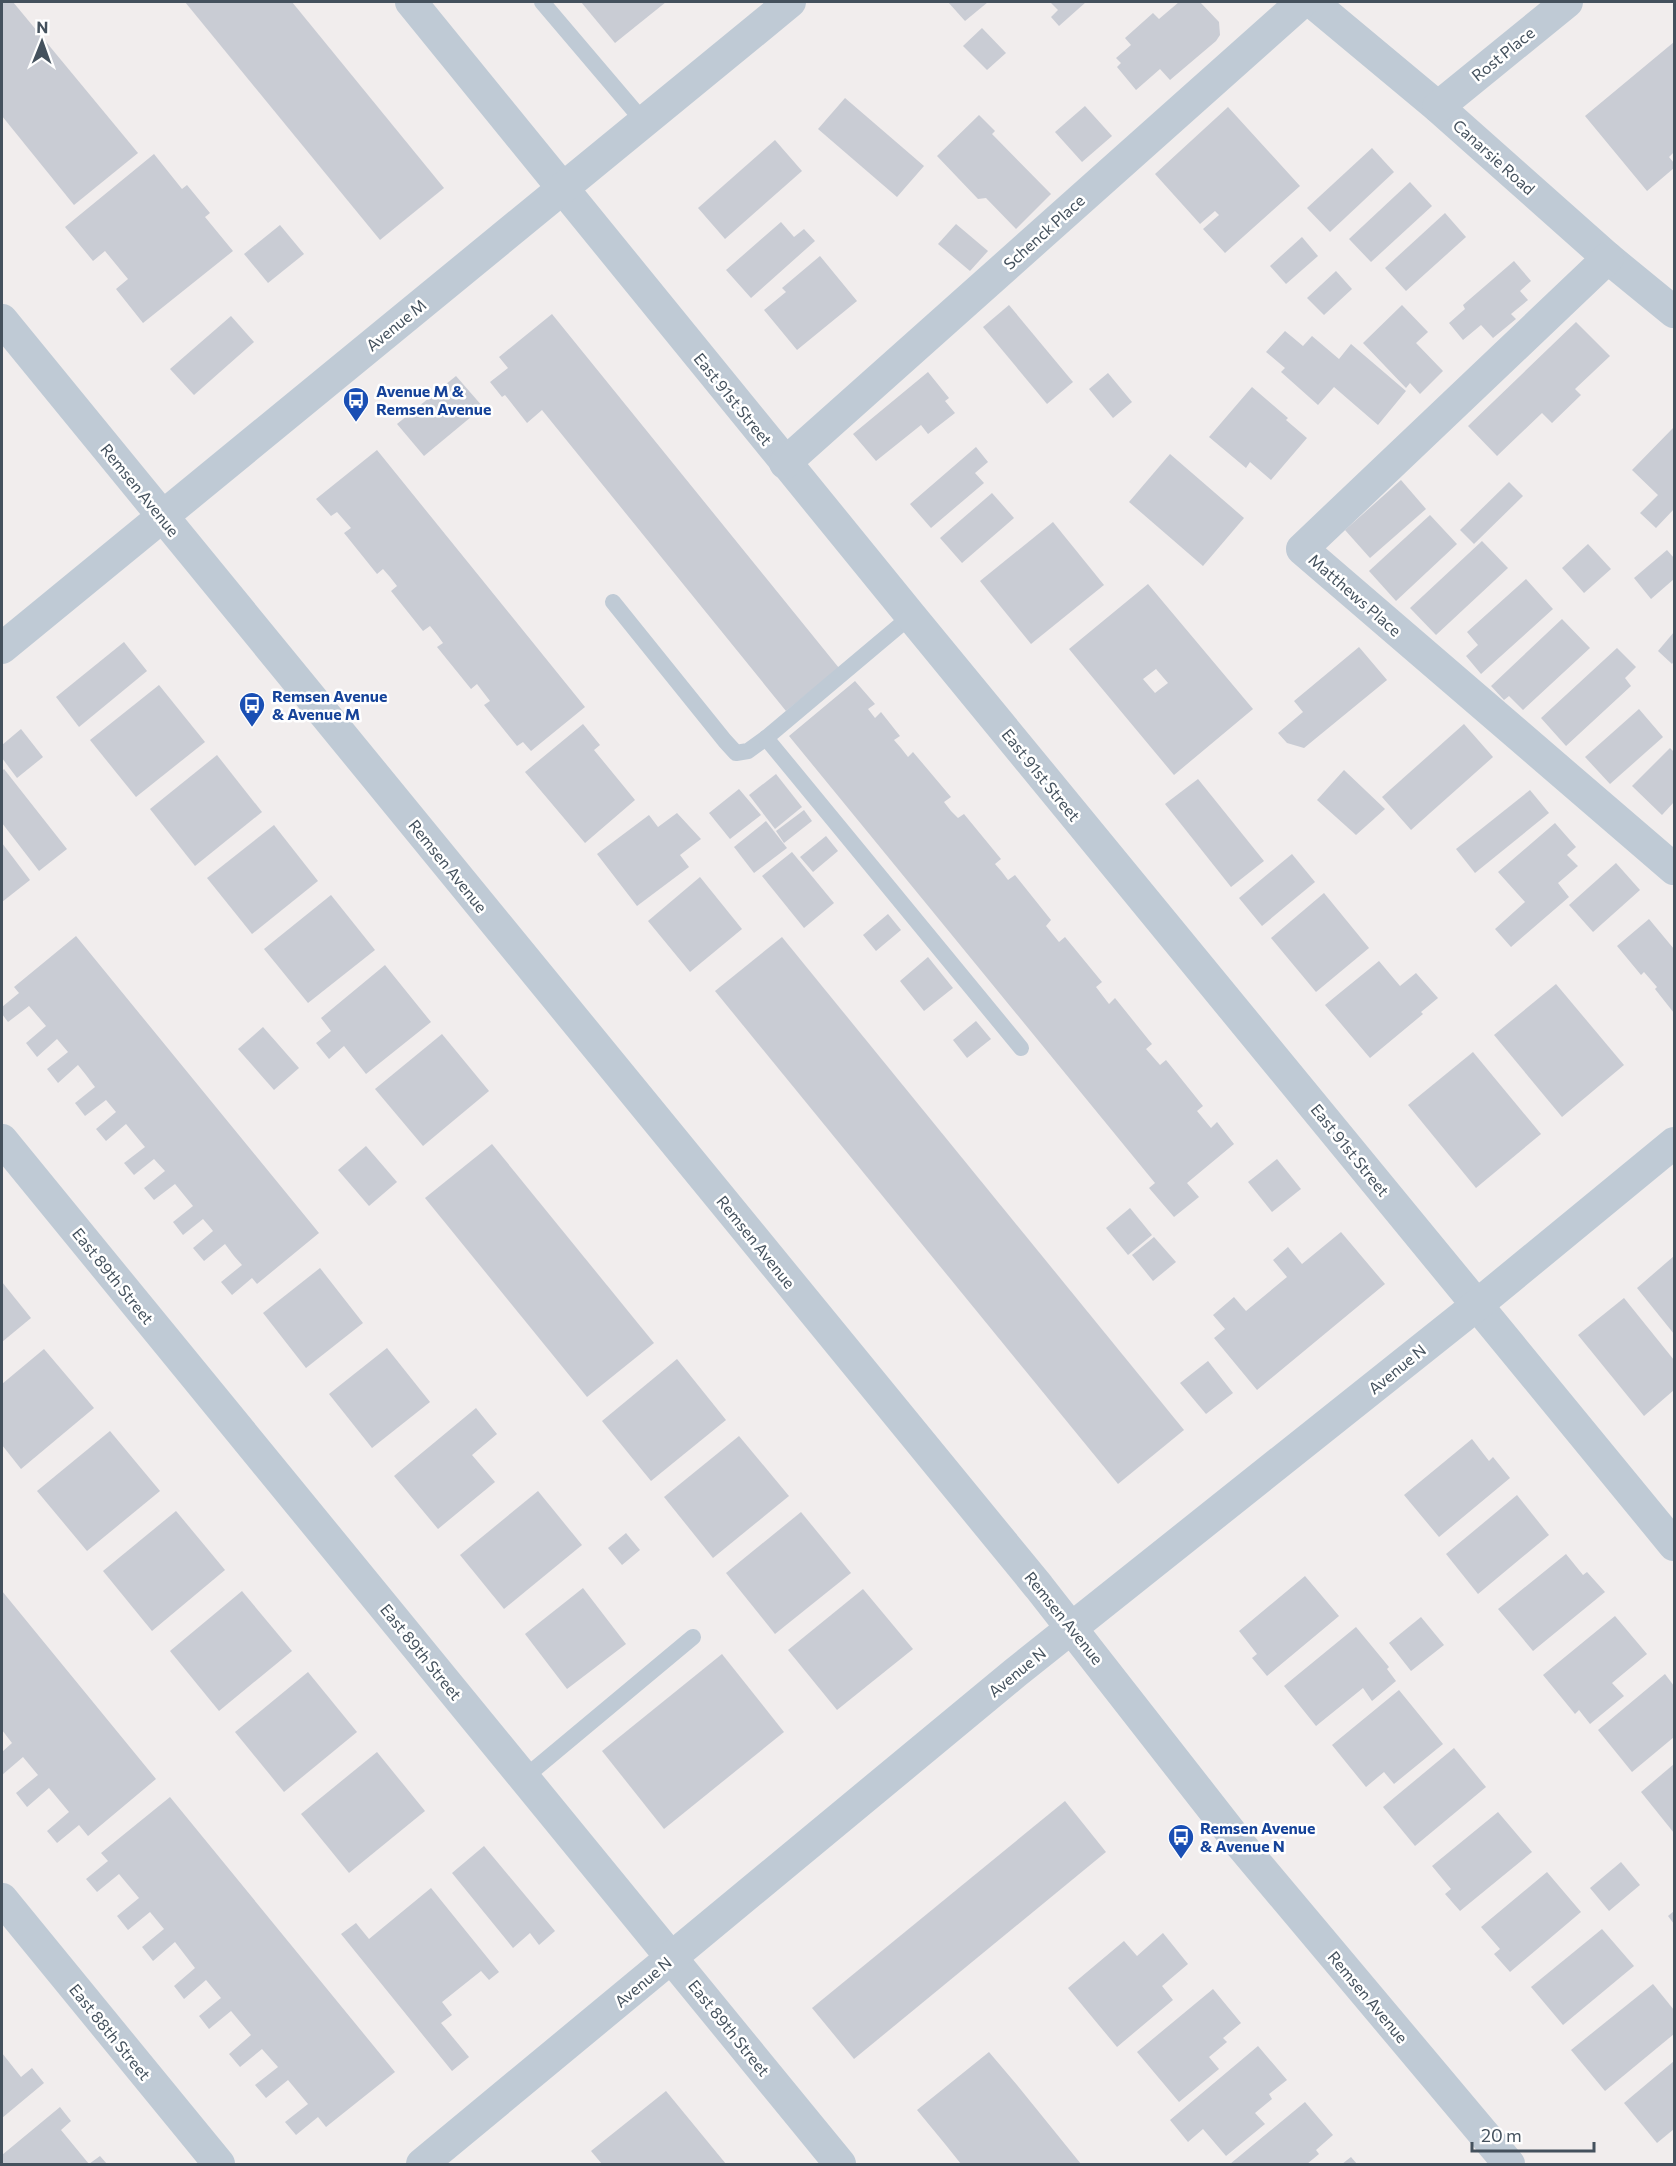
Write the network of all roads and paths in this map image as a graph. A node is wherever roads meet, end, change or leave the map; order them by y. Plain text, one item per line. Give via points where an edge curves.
1 (411, 2) edge
2 (542, 2) edge
3 (790, 2) edge
4 (1302, 2) edge
5 (1312, 2) edge
6 (1567, 2) edge
7 (1438, 107) junction
8 (644, 122) junction
9 (563, 188) junction
10 (1608, 258) junction
11 (1674, 312) edge
12 (2, 320) edge
13 (785, 463) junction
14 (162, 516) junction
15 (613, 602) dead end
16 (910, 616) junction
17 (2, 648) edge
18 (765, 738) junction
19 (1674, 869) edge
20 (1021, 1048) dead end
21 (2, 1140) edge
22 (1674, 1143) edge
23 (1478, 1305) junction
24 (1674, 1545) edge
25 (1072, 1628) junction
26 (693, 1637) dead end
27 (524, 1778) junction
28 (2, 1899) edge
29 (672, 1958) junction
30 (219, 2164) edge
31 (422, 2164) edge
32 (840, 2164) edge
33 (1509, 2164) edge

1 - 9 street, East 91st Street
2 - 8 lane
3 - 8 street, Avenue M
4 - 13 street, Schenck Place
5 - 7 street, Canarsie Road
6 - 7 street, Rost Place
7 - 10 street, Canarsie Road
8 - 9 street, Avenue M
9 - 13 street, East 91st Street
9 - 14 street, Avenue M
10 - 11 street, Canarsie Road
10 - 19 street, Matthews Place via 1302,549
12 - 14 street, Remsen Avenue
13 - 16 street, East 91st Street
14 - 17 street, Avenue M
14 - 25 street, Remsen Avenue
15 - 18 lane via 736,753 748,751
16 - 18 lane
16 - 23 street, East 91st Street
18 - 20 lane
21 - 27 street, East 89th Street
22 - 23 street, Avenue N
23 - 24 street, East 91st Street
23 - 25 street, Avenue N
25 - 29 street, Avenue N
25 - 33 street, Remsen Avenue via 1240,1844
26 - 27 lane
27 - 29 street, East 89th Street
28 - 30 street, East 88th Street
29 - 31 street, Avenue N
29 - 32 street, East 89th Street

